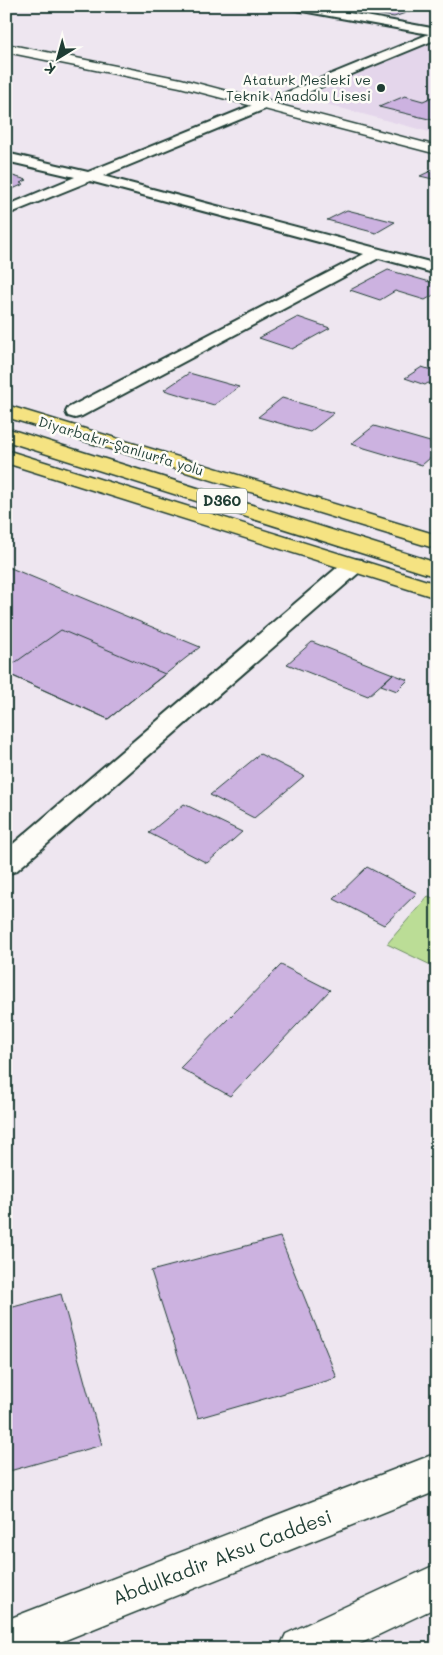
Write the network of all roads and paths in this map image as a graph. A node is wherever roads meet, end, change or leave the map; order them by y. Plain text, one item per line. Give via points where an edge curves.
1 (290, 6) edge
2 (437, 34) edge
3 (6, 39) edge
4 (6, 48) edge
5 (282, 98) junction
6 (265, 104) junction
7 (437, 139) edge
8 (437, 150) edge
9 (6, 157) edge
10 (88, 176) junction
11 (6, 211) edge
12 (378, 253) junction
13 (437, 269) edge
14 (6, 393) edge
15 (6, 412) edge
16 (75, 412) junction
17 (6, 434) edge
18 (6, 456) edge
19 (437, 524) edge
20 (437, 542) edge
21 (354, 565) junction
22 (437, 570) edge
23 (437, 591) edge
24 (6, 864) edge
25 (437, 1472) edge
26 (437, 1585) edge
27 (8, 1639) edge
28 (301, 1649) edge

1 - 2 street
2 - 5 street
3 - 5 main road via 170,71
4 - 6 main road via 181,83
5 - 7 main road
6 - 8 main road
6 - 10 street
9 - 10 street
10 - 11 street
10 - 12 street
12 - 13 street
12 - 16 street
14 - 16 highway
15 - 20 highway, Diyarbakır-Şanlıurfa yolu / D360
16 - 19 highway
17 - 22 highway, Diyarbakır-Şanlıurfa yolu / D360
18 - 21 highway
21 - 23 highway
21 - 24 street
25 - 27 main road, Abdulkadir Aksu Caddesi
26 - 28 main road

